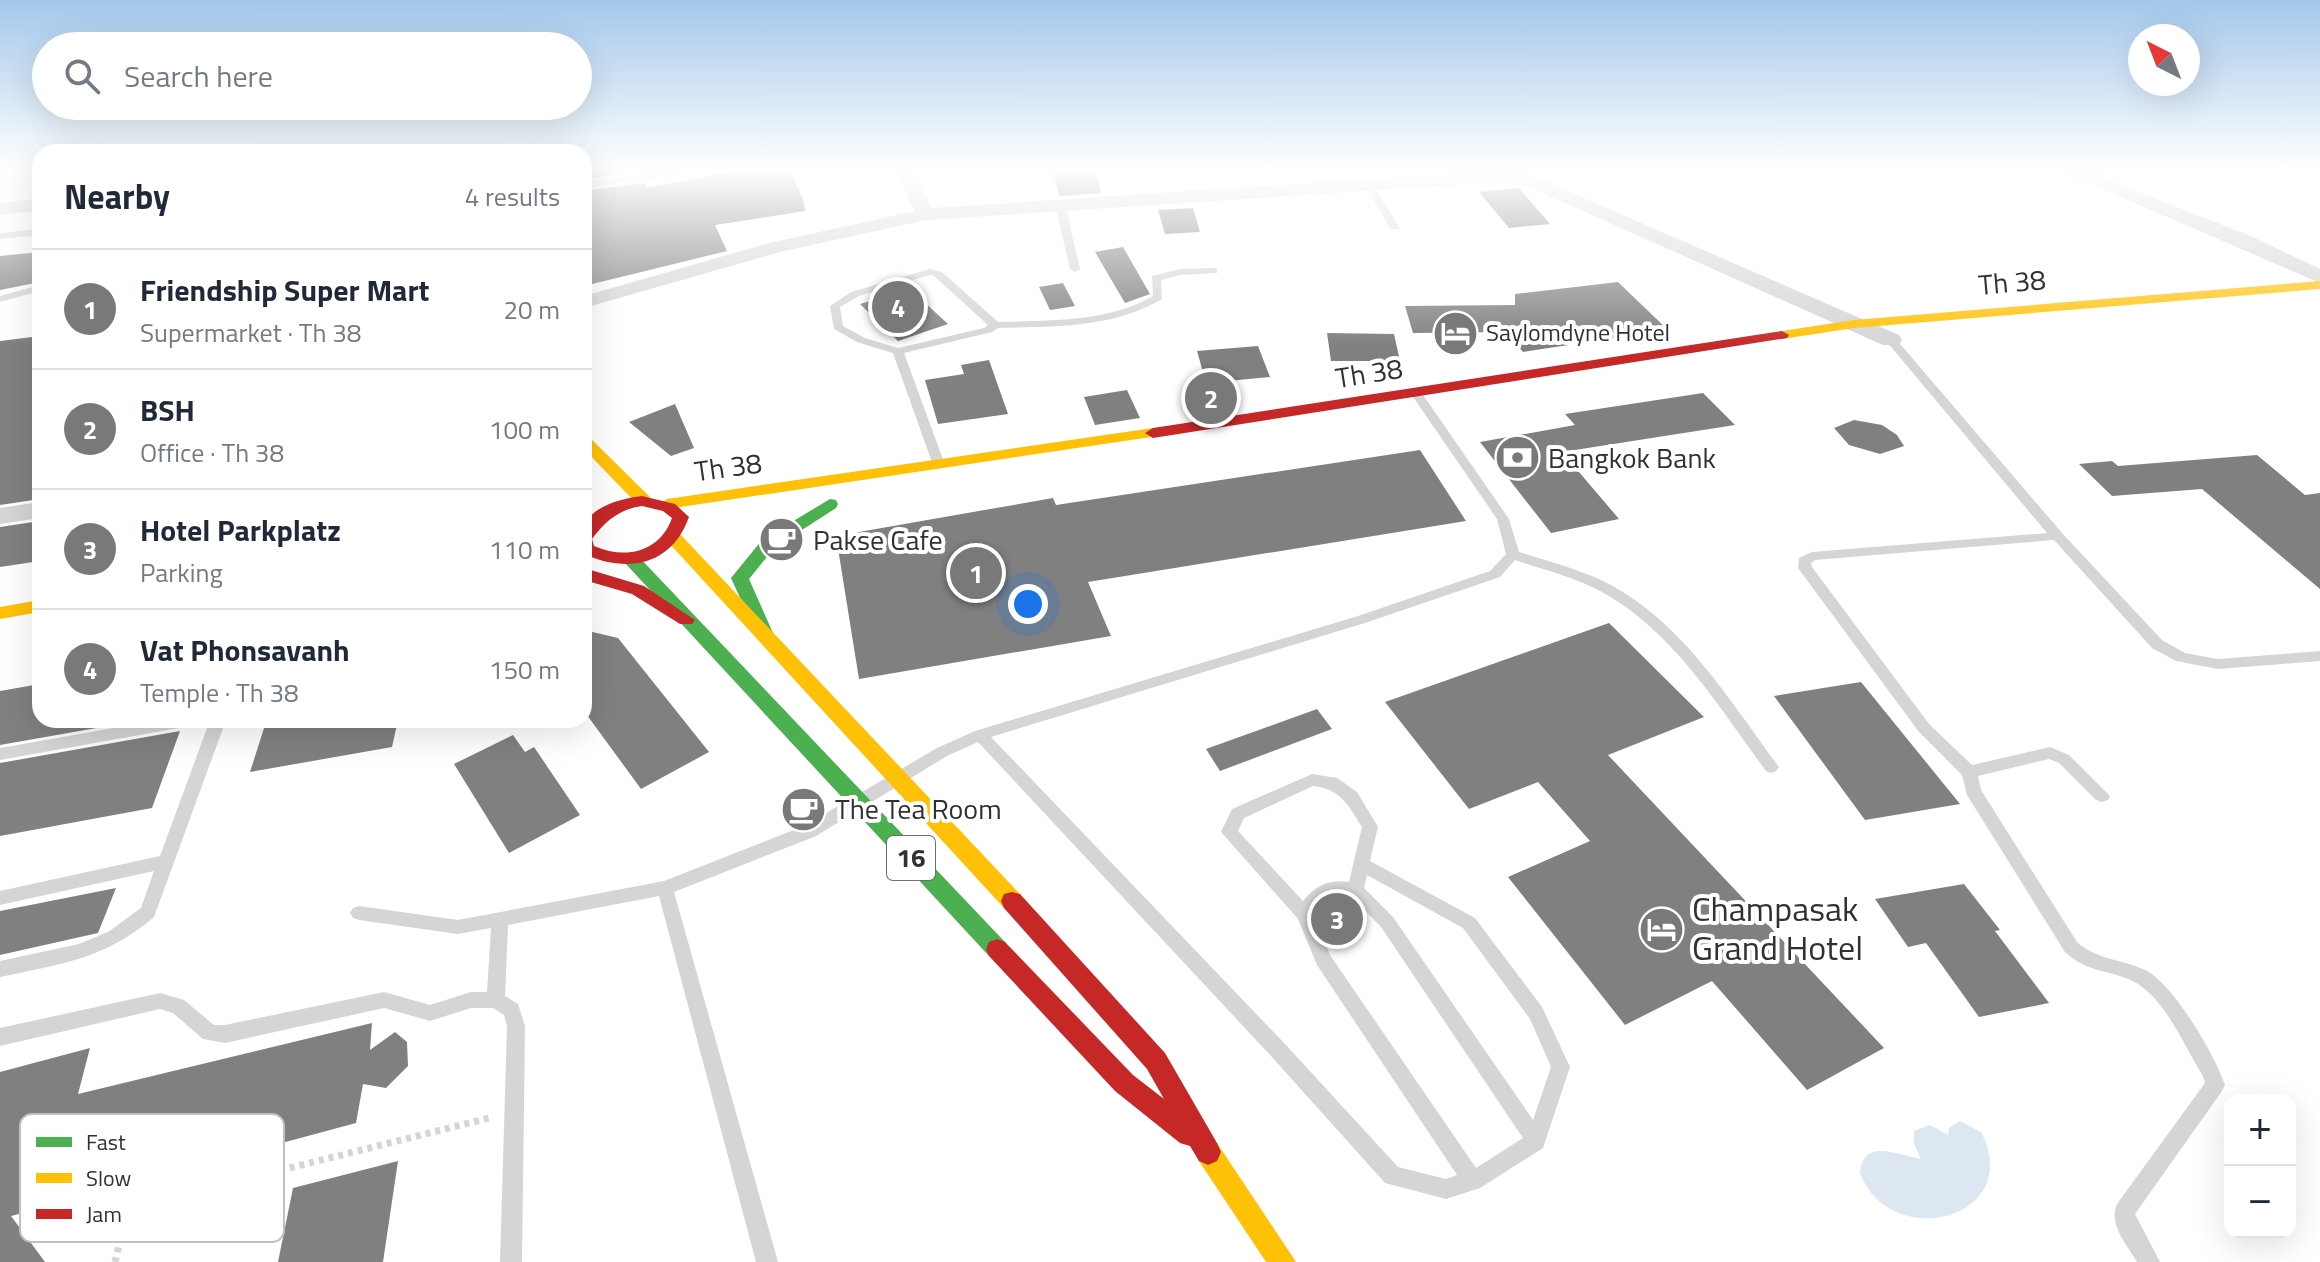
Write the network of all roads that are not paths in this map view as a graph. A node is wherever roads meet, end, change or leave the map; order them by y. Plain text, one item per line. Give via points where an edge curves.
1 (863, 228) edge
2 (1066, 228) edge
3 (1628, 228) edge
4 (2213, 228) edge
5 (32, 233) edge
6 (0, 236) edge
7 (1075, 269) dead end
8 (1213, 271) dead end
9 (2320, 277) edge
10 (2320, 285) edge
11 (32, 290) edge
12 (0, 299) edge
13 (592, 300) edge
14 (995, 325) junction
15 (2002, 331) dead end
16 (1857, 334) junction
17 (1891, 340) junction
18 (898, 351) junction
19 (1417, 394) junction
20 (592, 448) edge
21 (1002, 457) junction
22 (939, 465) junction
23 (1010, 477) dead end
24 (643, 500) junction
25 (667, 504) junction
26 (32, 511) edge
27 (785, 511) dead end
28 (0, 516) edge
29 (592, 528) edge
30 (683, 530) junction
31 (2057, 536) junction
32 (592, 537) edge
33 (1513, 555) junction
34 (631, 559) junction
35 (592, 576) edge
36 (32, 607) edge
37 (0, 613) edge
38 (693, 625) junction
39 (764, 633) junction
40 (2320, 656) edge
41 (145, 728) edge
42 (215, 728) edge
43 (980, 735) junction
44 (0, 754) edge
45 (1771, 767) dead end
46 (1969, 772) junction
47 (901, 778) junction
48 (2102, 796) dead end
49 (858, 801) junction
50 (166, 862) junction
51 (1362, 864) junction
52 (665, 888) junction
53 (1355, 891) junction
54 (0, 898) edge
55 (359, 913) dead end
56 (1305, 915) junction
57 (500, 921) junction
58 (0, 969) edge
59 (496, 1000) junction
60 (0, 1037) edge
61 (1536, 1141) junction
62 (1203, 1144) junction
63 (1473, 1181) junction
64 (511, 1262) edge
65 (767, 1262) edge
66 (1282, 1262) edge
67 (2149, 1262) edge

1 - 13 street
2 - 7 lane
3 - 16 street
4 - 9 street
5 - 6 lane
8 - 14 lane via 1168,273 1156,278 1158,297 1146,305 1100,318
10 - 16 main road, Th 38
11 - 12 lane
14 - 18 lane
14 - 18 lane via 930,272 855,294 835,306 838,327
15 - 17 main road, Th 38
16 - 17 street
16 - 19 main road, Th 38
17 - 31 lane
18 - 22 lane
19 - 21 main road, Th 38
19 - 33 lane via 1503,519
20 - 24 main road
21 - 22 main road, Th 38
21 - 23 main road
22 - 25 main road, Th 38
24 - 25 main road, Th 38
24 - 29 main road via 621,505
25 - 30 main road, 16 via 681,517
26 - 28 street
27 - 39 main road, Th 38 via 838,503 767,543 750,559 740,578
30 - 34 main road via 655,552
30 - 39 main road, 16
31 - 40 lane via 2139,628 2167,651 2218,664
31 - 46 lane via 1812,556 1804,561 1924,728
32 - 34 main road via 605,558
33 - 43 lane via 1495,574 1437,594
33 - 45 lane via 1606,588 1643,615 1678,645
34 - 38 main road, 16
35 - 38 main road via 638,590
36 - 37 main road
38 - 49 main road, 16
39 - 47 main road, 16
41 - 44 lane
42 - 50 lane
43 - 47 lane
43 - 63 lane via 1392,1176 1446,1189
46 - 48 lane via 2050,753 2064,759
46 - 67 lane via 1973,791 2071,947 2089,963 2126,970 2148,981 2211,1072 2215,1085 2124,1211
47 - 49 lane
47 - 62 main road, 16 via 1156,1061
49 - 52 lane via 810,831
49 - 62 main road, 16 via 1124,1083
50 - 54 lane
50 - 58 lane via 148,912 125,933 98,948
51 - 53 lane
51 - 56 lane via 1370,827 1351,796 1331,782 1312,780 1238,814 1229,832
51 - 61 lane via 1469,923 1536,1013 1561,1067
52 - 57 lane
52 - 65 lane
53 - 56 lane via 1328,889 1313,897
53 - 61 lane via 1387,922
55 - 57 lane via 458,927
56 - 63 lane via 1323,959
57 - 59 lane
59 - 60 lane via 471,1000 430,1013 384,1000 225,1034 210,1033 178,1006 160,1001
59 - 64 lane via 512,1010 516,1026
61 - 63 lane
62 - 66 main road, 16

